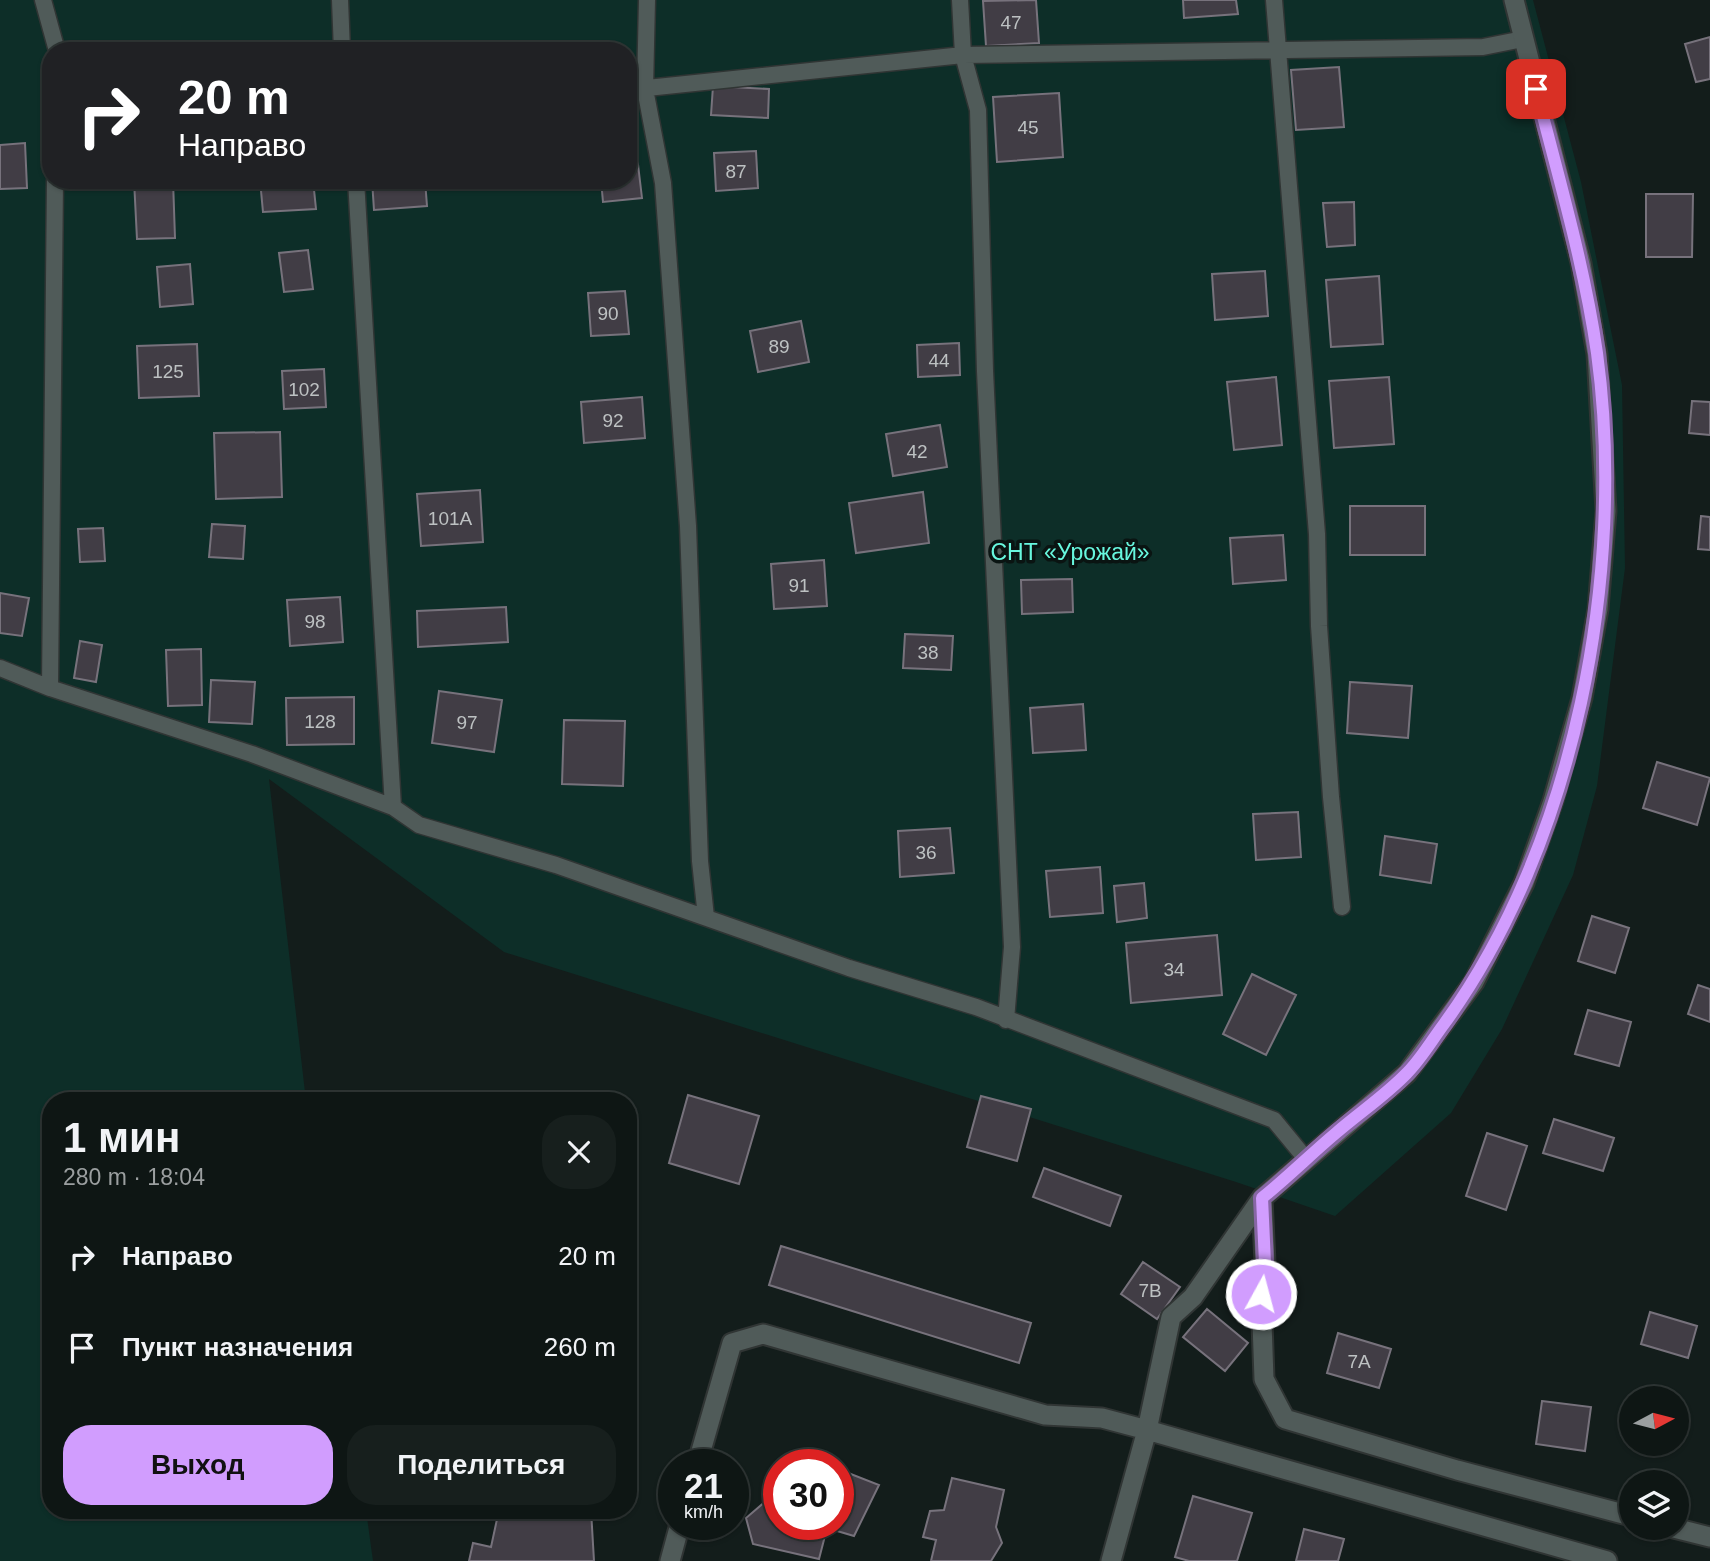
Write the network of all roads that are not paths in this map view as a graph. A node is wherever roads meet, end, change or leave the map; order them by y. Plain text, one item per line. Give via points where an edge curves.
1 (43, 0) edge
2 (340, 0) edge
3 (647, 0) edge
4 (960, 0) edge
5 (1274, 0) edge
6 (1514, 0) edge
7 (1523, 39) junction
8 (55, 42) edge
9 (342, 42) edge
10 (1278, 50) junction
11 (963, 55) junction
12 (637, 90) edge
13 (55, 189) edge
14 (357, 189) edge
15 (0, 668) edge
16 (50, 688) junction
17 (393, 807) junction
18 (1342, 907) dead end
19 (706, 917) junction
20 (1006, 1020) junction
21 (1306, 1159) junction
22 (1262, 1198) junction
23 (1147, 1430) junction
24 (702, 1449) edge
25 (1619, 1513) edge
26 (1689, 1532) edge
27 (1710, 1537) edge
28 (676, 1540) edge
29 (670, 1561) edge
30 (1111, 1561) edge
31 (1607, 1561) edge

1 - 8 lane
2 - 9 lane
3 - 12 lane
4 - 11 lane
5 - 10 lane
6 - 7 street
7 - 10 lane via 1483,47
7 - 21 street via 1581,263 1597,354 1606,511 1598,609 1582,698 1524,884 1474,982 1408,1073
10 - 11 lane
10 - 18 lane
11 - 12 lane
11 - 20 lane via 978,110 985,371 1012,947
12 - 19 lane via 663,183 688,526
13 - 16 lane
14 - 17 lane
15 - 16 lane
16 - 17 lane via 252,754
17 - 19 lane via 419,825
19 - 20 lane
20 - 21 lane via 1274,1120
21 - 22 street
22 - 23 street via 1193,1297 1171,1317
22 - 25 street via 1264,1379 1285,1419
23 - 24 street via 1101,1418 1045,1415 763,1334 732,1343
23 - 30 street
23 - 31 street
26 - 27 street
28 - 29 street

